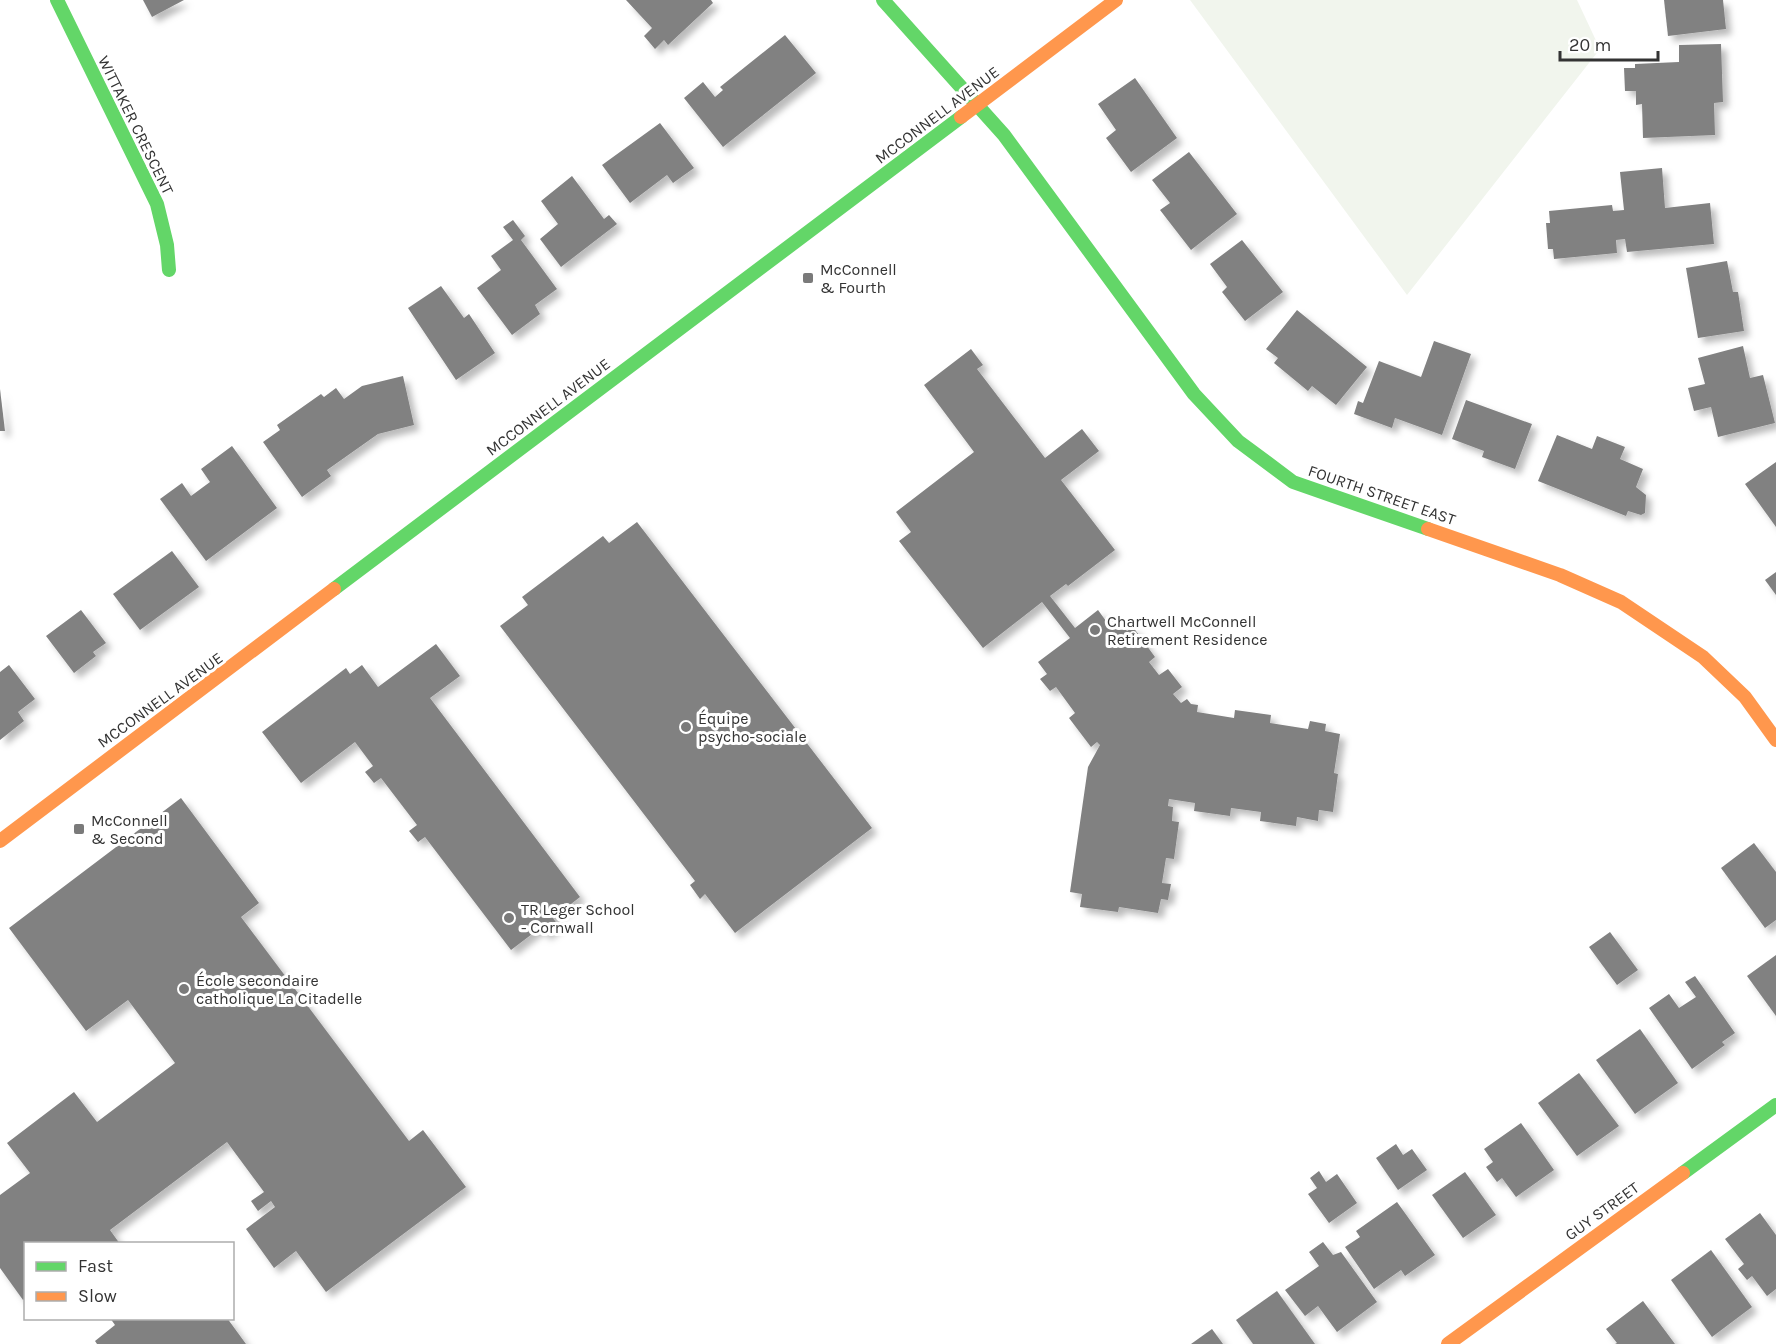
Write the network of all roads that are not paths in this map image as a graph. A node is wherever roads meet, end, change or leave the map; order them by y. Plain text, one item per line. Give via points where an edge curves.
1 (57, 0) edge
2 (883, 0) edge
3 (1116, 0) edge
4 (978, 105) junction
5 (168, 270) dead end
6 (1776, 740) edge
7 (0, 840) edge
8 (1776, 1106) edge
9 (1448, 1344) edge

1 - 5 street, WITTAKER CRESCENT via 157,204 167,244
2 - 4 street, FOURTH STREET EAST
3 - 4 street, MCCONNELL AVENUE
4 - 6 street, FOURTH STREET EAST via 1181,377 1238,441 1293,482 1560,575 1621,602 1703,657 1744,697
4 - 7 street, MCCONNELL AVENUE
8 - 9 street, GUY STREET

